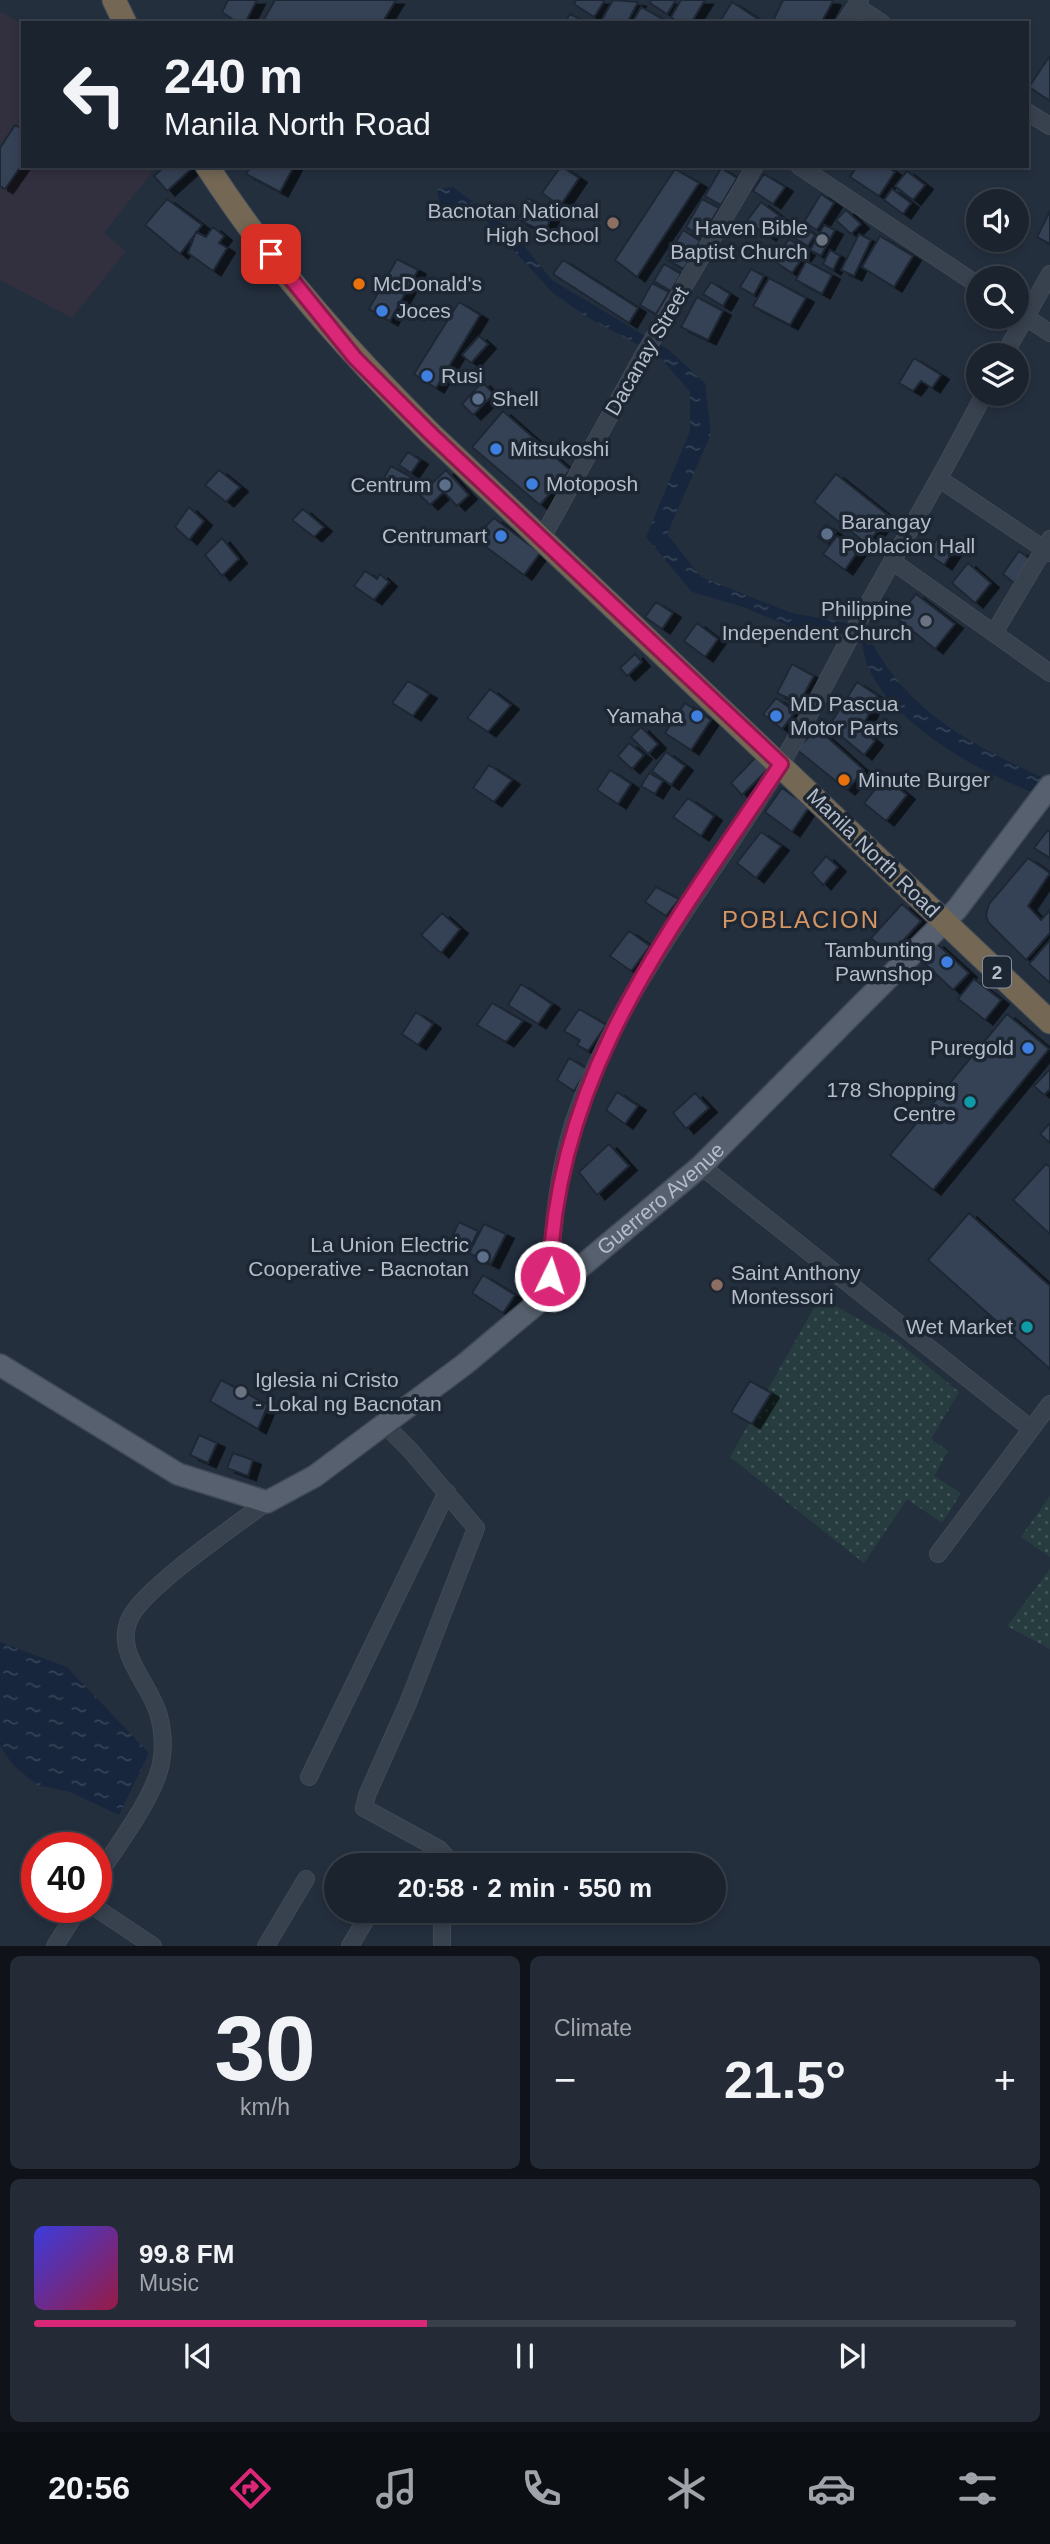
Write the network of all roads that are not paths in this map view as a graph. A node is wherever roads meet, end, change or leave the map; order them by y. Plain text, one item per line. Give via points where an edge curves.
1 (114, 0) edge
2 (858, 3) edge
3 (124, 21) edge
4 (846, 21) edge
5 (880, 21) edge
6 (1029, 113) edge
7 (1050, 126) edge
8 (208, 168) edge
9 (754, 168) edge
10 (802, 168) edge
11 (1050, 274) edge
12 (966, 277) edge
13 (1029, 302) edge
14 (1029, 320) edge
15 (1050, 333) edge
16 (978, 406) edge
17 (940, 480) junction
18 (542, 538) junction
19 (1048, 547) edge
20 (892, 561) junction
21 (994, 633) junction
22 (1050, 673) edge
23 (781, 764) junction
24 (1045, 793) edge
25 (944, 922) junction
26 (1050, 1022) edge
27 (701, 1166) junction
28 (550, 1296) junction
29 (0, 1365) edge
30 (1050, 1404) edge
31 (384, 1424) junction
32 (1030, 1428) junction
33 (447, 1492) junction
34 (267, 1502) junction
35 (938, 1554) dead end
36 (309, 1777) dead end
37 (112, 1853) edge
38 (443, 1853) edge
39 (306, 1879) dead end
40 (112, 1918) edge
41 (69, 1923) edge
42 (364, 1923) edge
43 (442, 1923) edge
44 (55, 1945) edge
45 (153, 1945) edge
46 (266, 1945) edge
47 (350, 1945) edge
48 (442, 1945) edge

1 - 3 highway
2 - 4 street
2 - 5 street
6 - 7 street
8 - 18 highway, Manila North Road / 2 via 355,358
9 - 18 street, Dacanay Street
10 - 12 street
11 - 13 street
14 - 15 street
16 - 17 street
17 - 19 street
17 - 20 street
18 - 23 highway, Manila North Road / 2
19 - 21 street
20 - 21 street
20 - 23 street
21 - 22 street
23 - 25 highway, Manila North Road / 2
23 - 28 street via 630,997 596,1066 573,1125 559,1185
24 - 25 main road, Guerrero Avenue
25 - 26 highway, Manila North Road / 2
25 - 27 main road, Guerrero Avenue
27 - 28 main road, Guerrero Avenue
27 - 32 street
28 - 31 main road, Guerrero Avenue
29 - 34 main road via 178,1474
30 - 32 street
31 - 33 street
31 - 34 main road, Guerrero Avenue via 315,1476
32 - 35 street
33 - 36 street
33 - 38 street via 476,1528 473,1542 364,1808
34 - 37 street via 162,1583 128,1620 127,1648 159,1715 161,1764 153,1787
39 - 46 street
40 - 45 street
41 - 44 street
42 - 47 street
43 - 48 street

